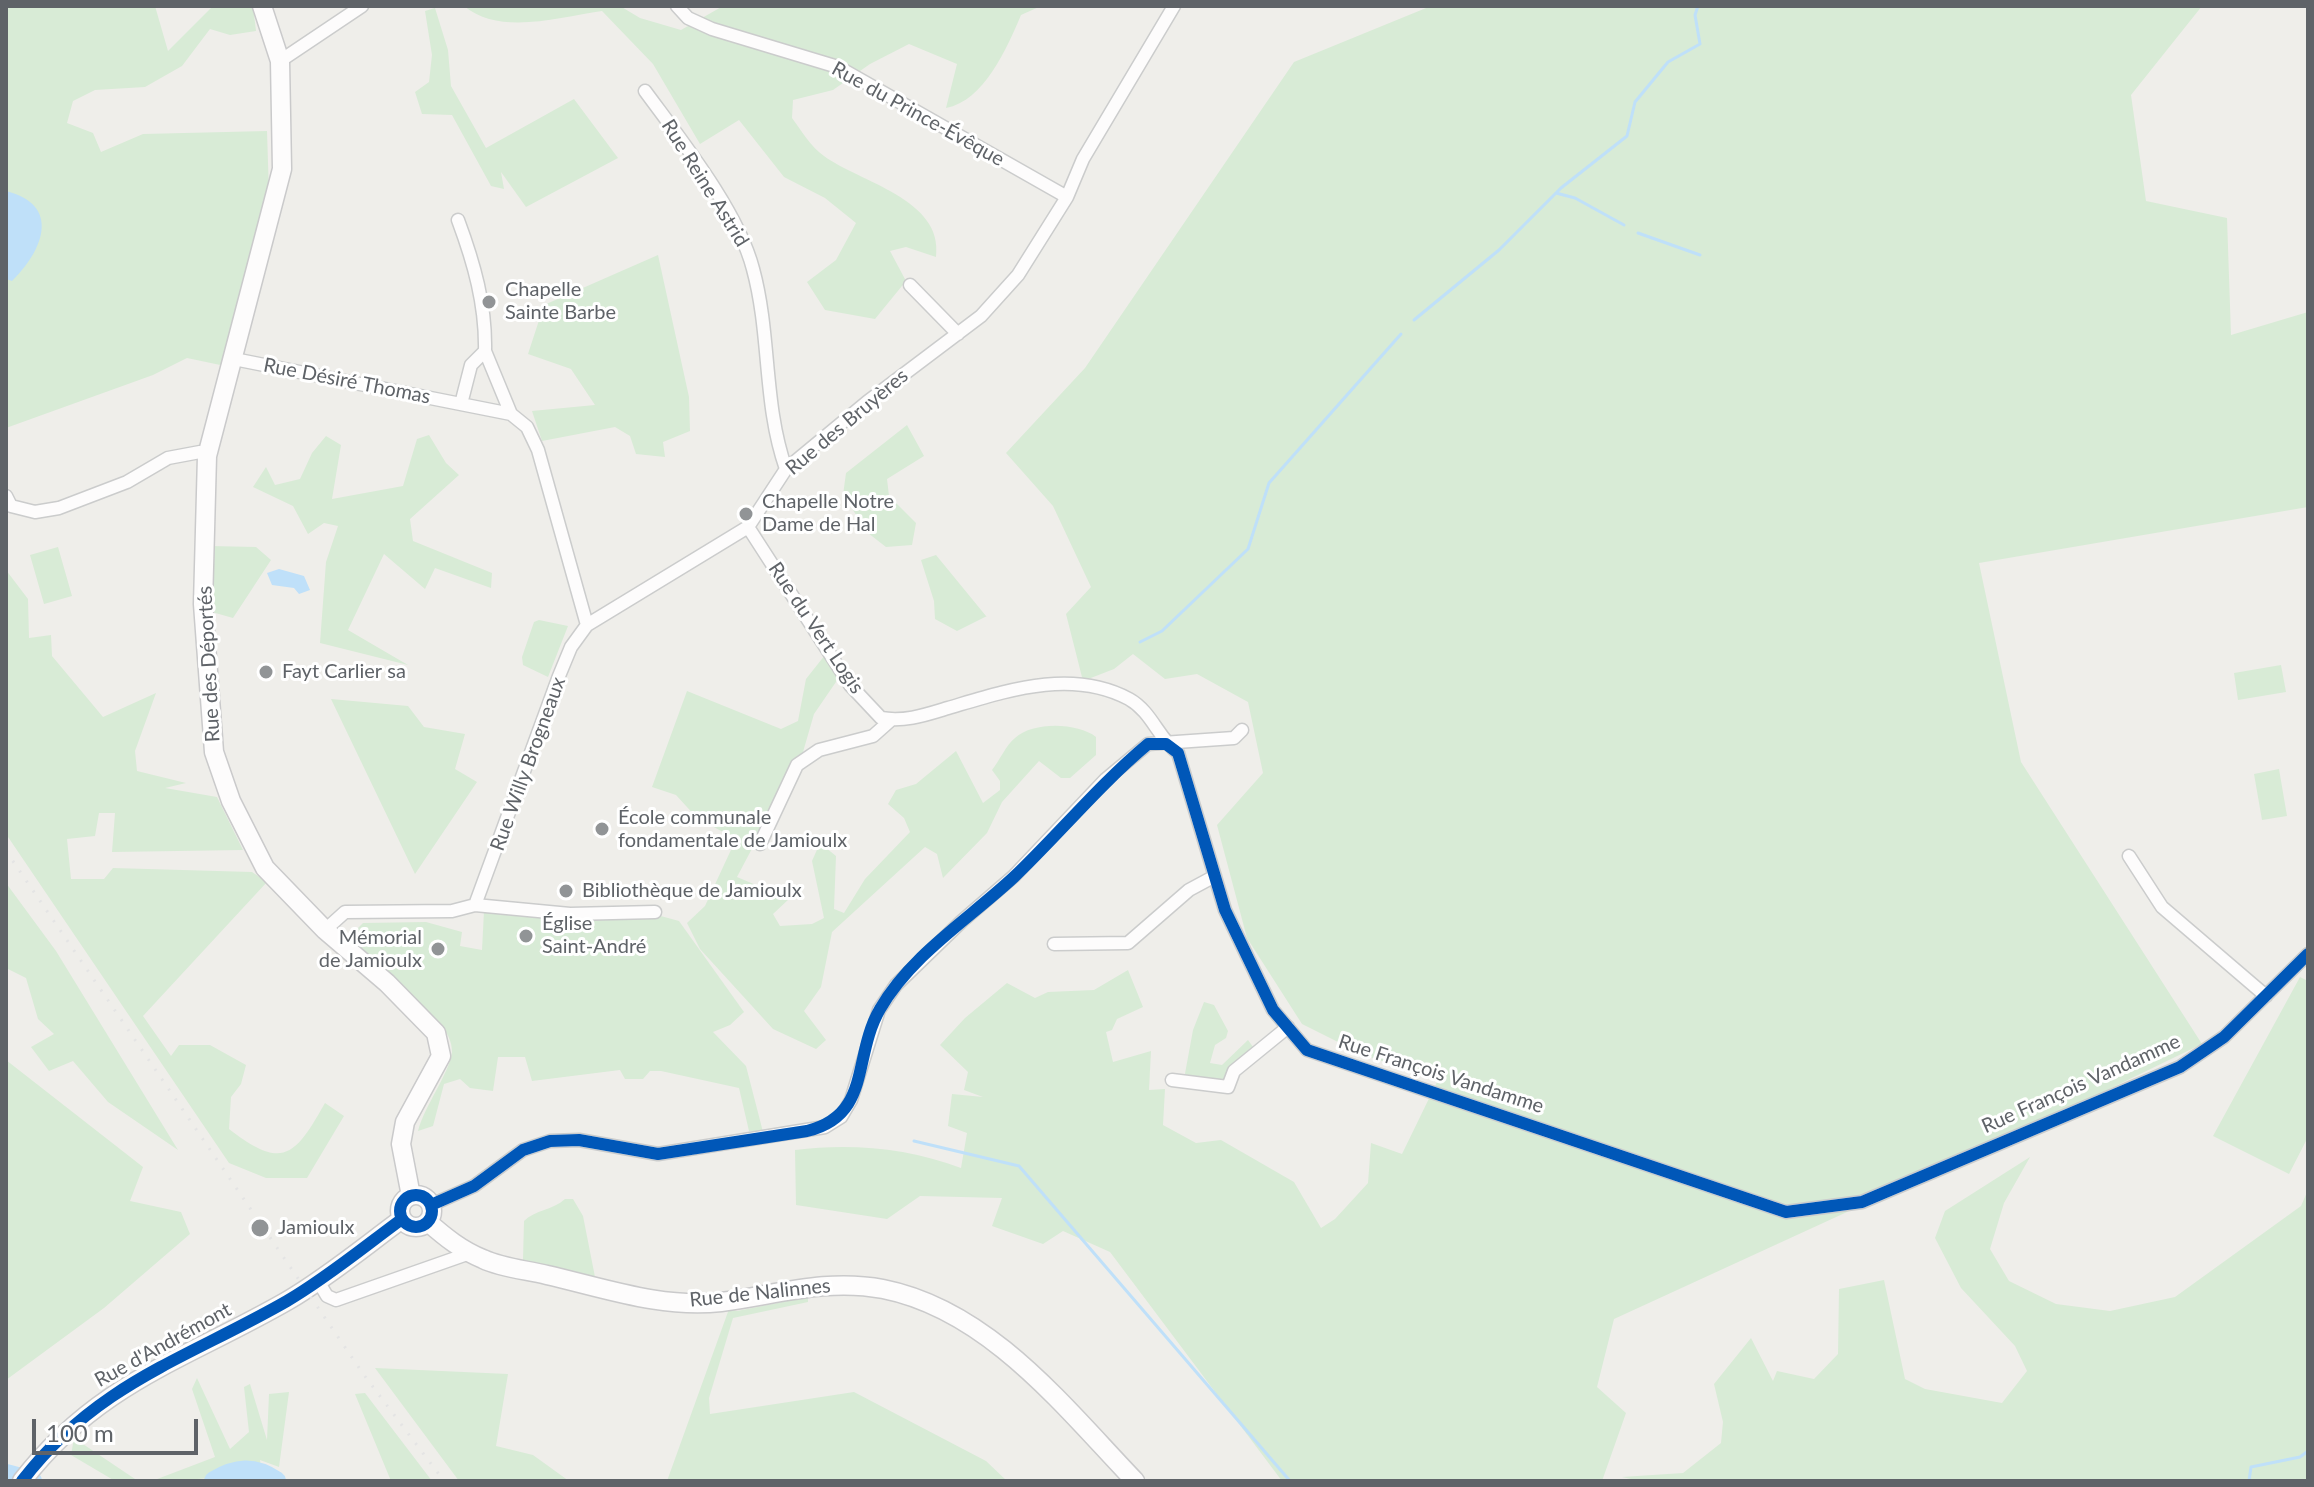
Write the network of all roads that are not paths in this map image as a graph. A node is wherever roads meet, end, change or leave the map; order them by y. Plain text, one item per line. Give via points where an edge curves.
1 (262, 6) edge
2 (362, 6) edge
3 (677, 6) edge
4 (1174, 6) edge
5 (280, 61) junction
6 (645, 91) dead end
7 (1067, 197) junction
8 (458, 220) dead end
9 (910, 285) dead end
10 (958, 334) junction
11 (485, 351) junction
12 (234, 359) junction
13 (461, 404) junction
14 (511, 414) junction
15 (207, 456) junction
16 (786, 469) junction
17 (6, 496) edge
18 (748, 527) junction
19 (587, 625) junction
20 (891, 720) junction
21 (1242, 730) dead end
22 (1166, 744) junction
23 (760, 844) dead end
24 (2129, 856) dead end
25 (1215, 876) junction
26 (475, 905) junction
27 (655, 912) dead end
28 (325, 930) junction
29 (1054, 944) dead end
30 (2308, 954) edge
31 (2266, 996) junction
32 (1288, 1027) junction
33 (1172, 1080) dead end
34 (411, 1196) junction
35 (430, 1213) junction
36 (402, 1219) junction
37 (470, 1253) junction
38 (318, 1281) junction
39 (22, 1481) edge
40 (1135, 1481) edge

1 - 5 street, Rue des Déportés
2 - 5 street
3 - 7 street, Rue du Prince-Évêque via 712,29 838,67
4 - 7 street, Rue des Bruyères via 1083,159
5 - 12 street, Rue des Déportés via 282,169
6 - 16 street, Rue Reine Astrid via 744,238 767,335 774,436
7 - 10 street, Rue des Bruyères via 1018,275
8 - 11 street via 475,266
9 - 10 street
10 - 16 street, Rue des Bruyères
11 - 13 street via 471,365
11 - 14 street
12 - 13 street, Rue Désiré Thomas
12 - 15 street, Rue des Déportés
13 - 14 street, Rue Désiré Thomas
14 - 19 street via 527,427 538,450
15 - 17 street via 200,452 168,458 127,482 59,508 35,512 11,506
15 - 28 street, Rue des Déportés via 203,604 214,752 231,801 265,868
16 - 18 street, Rue des Bruyères
18 - 19 street, Rue des Bruyères
18 - 20 street, Rue du Vert Logis via 850,685 881,718
19 - 26 street, Rue Willy Brogneaux via 559,676
20 - 22 street via 1060,682 1128,698 1142,707
20 - 23 street via 873,736 819,750 797,765
21 - 22 street via 1234,738
22 - 25 street, Rue François Vandamme via 1178,753
22 - 35 street via 1148,744 1106,779 1014,876 896,985 879,1010 841,1117 807,1131 658,1154 579,1140 550,1141 523,1150
24 - 31 street via 2162,907
25 - 29 street via 1189,890 1128,943
25 - 32 street, Rue François Vandamme via 1225,910 1273,1010
26 - 27 street via 570,914
26 - 28 street via 452,911 345,912
28 - 34 street, Rue des Déportés via 387,983 441,1044 441,1056 405,1122 401,1144
30 - 31 street, Rue François Vandamme
31 - 32 street, Rue François Vandamme via 2224,1037 2180,1067 1862,1202 1786,1212 1307,1050
32 - 33 street via 1234,1071 1228,1087
34 - 35 street via 424,1197
34 - 36 street via 402,1202
35 - 36 street via 413,1227
35 - 37 street, Rue de Nalinnes via 452,1244
36 - 38 street, Rue d'Andrémont
37 - 38 street via 336,1300
37 - 40 street, Rue de Nalinnes via 485,1261 662,1302 718,1302 824,1283 884,1289 947,1312 990,1337
38 - 39 street, Rue d'Andrémont via 151,1369 69,1428

